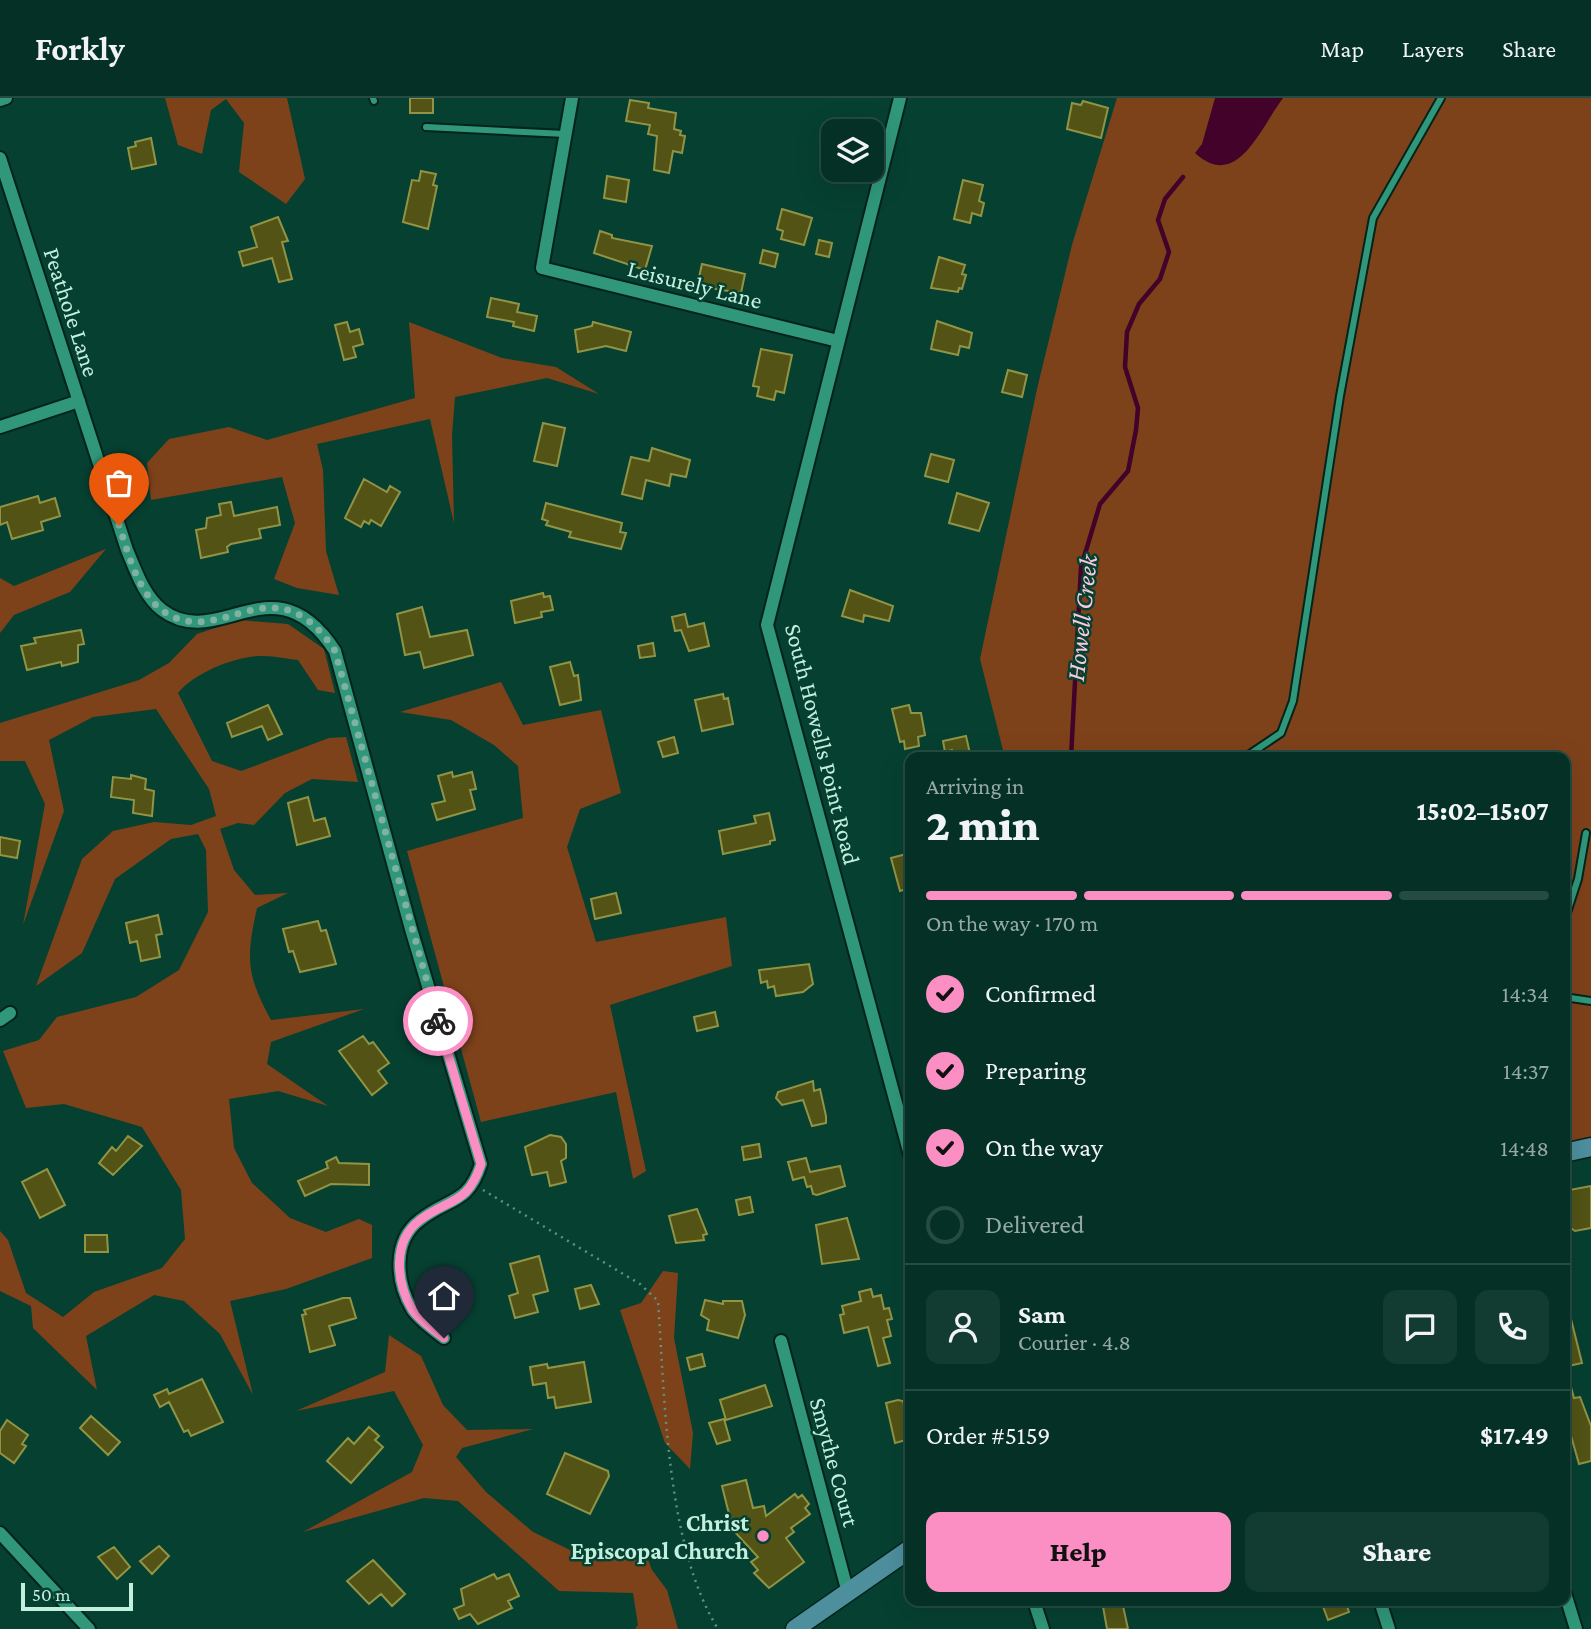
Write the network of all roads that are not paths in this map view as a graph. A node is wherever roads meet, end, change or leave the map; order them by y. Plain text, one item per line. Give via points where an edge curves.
1 (6, 98) edge
2 (572, 98) edge
3 (900, 98) edge
4 (1441, 98) edge
5 (0, 100) edge
6 (426, 127) dead end
7 (565, 134) junction
8 (0, 158) edge
9 (838, 341) junction
10 (79, 401) junction
11 (0, 427) edge
12 (1253, 752) edge
13 (1586, 832) dead end
14 (1570, 904) edge
15 (1570, 998) edge
16 (1591, 1001) edge
17 (905, 1136) edge
18 (1591, 1147) edge
19 (1570, 1152) edge
20 (444, 1338) dead end
21 (781, 1341) dead end
22 (0, 1533) edge
23 (905, 1553) edge
24 (848, 1593) junction
25 (1036, 1606) edge
26 (1382, 1606) edge
27 (1569, 1606) edge
28 (89, 1629) edge
29 (795, 1629) edge
30 (1043, 1629) edge
31 (1390, 1629) edge
32 (1576, 1629) edge

1 - 5 street
2 - 7 street
3 - 9 street, South Howells Point Road
4 - 12 lane via 1373,218 1293,701 1281,733
6 - 7 lane
7 - 9 street, Leisurely Lane via 542,268
8 - 10 street, Peathole Lane
9 - 17 street, South Howells Point Road via 767,625
10 - 11 street, Peathole Lane
10 - 20 street via 127,550 152,601 164,611 201,621 255,608 294,612 320,627 335,651 481,1164 474,1184 458,1199 418,1221 400,1250 399,1279 413,1311
13 - 14 lane
15 - 16 lane
18 - 19 main road
21 - 24 street, Smythe Court
22 - 28 street
23 - 24 main road
24 - 29 main road
25 - 30 street
26 - 31 street
27 - 32 street

